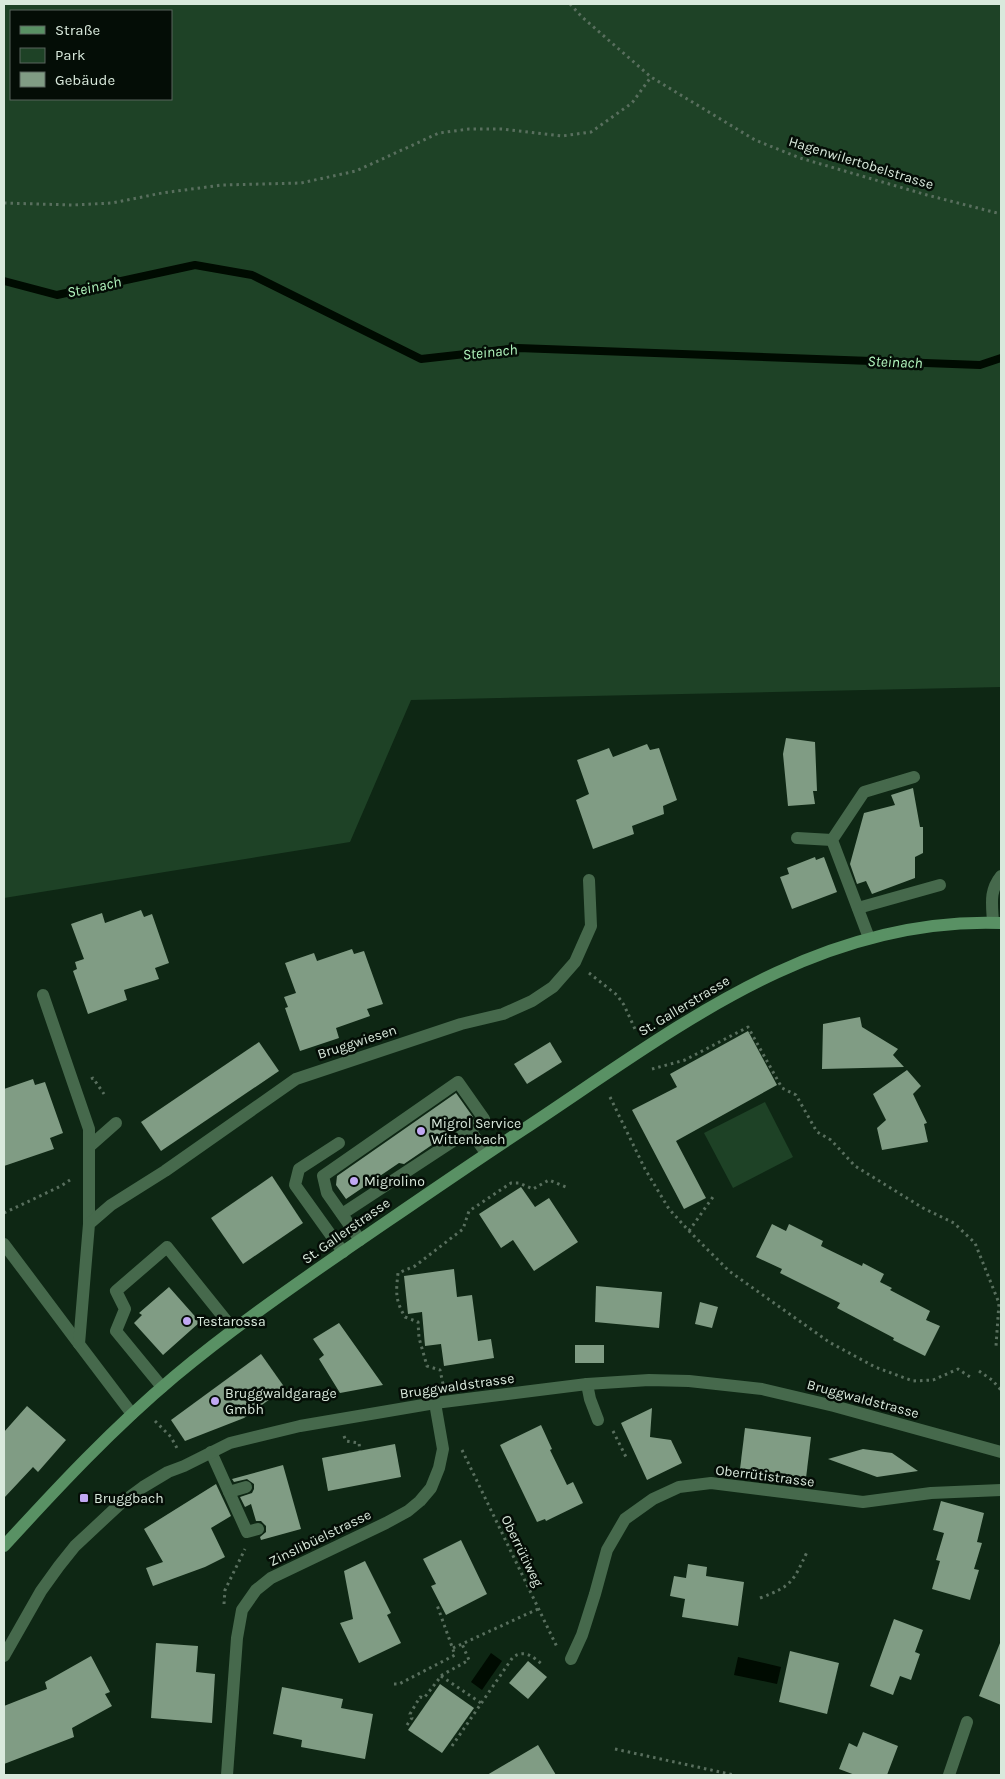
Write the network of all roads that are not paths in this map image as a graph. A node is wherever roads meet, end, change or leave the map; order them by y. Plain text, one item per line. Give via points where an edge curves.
1 (914, 777) dead end
2 (798, 838) dead end
3 (832, 840) junction
4 (1001, 876) edge
5 (589, 880) dead end
6 (940, 885) dead end
7 (858, 908) junction
8 (997, 922) edge
9 (869, 938) junction
10 (43, 995) dead end
11 (116, 1123) dead end
12 (470, 1130) junction
13 (340, 1143) dead end
14 (90, 1146) junction
15 (486, 1153) junction
16 (342, 1214) junction
17 (89, 1224) junction
18 (360, 1240) junction
19 (4, 1244) edge
20 (343, 1252) junction
21 (233, 1329) junction
22 (79, 1344) junction
23 (587, 1384) junction
24 (162, 1387) junction
25 (435, 1403) junction
26 (132, 1414) junction
27 (598, 1420) dead end
28 (211, 1452) junction
29 (1001, 1452) edge
30 (246, 1487) dead end
31 (1001, 1490) edge
32 (229, 1492) junction
33 (252, 1531) road end
34 (4, 1546) edge
35 (4, 1656) edge
36 (571, 1659) dead end
37 (967, 1722) dead end
38 (227, 1775) edge
39 (949, 1775) edge

1 - 3 street via 864,792
2 - 3 street
3 - 7 street
4 - 8 street via 994,885 992,901
5 - 17 street, Bruggwiesen via 591,926 574,962 553,987 503,1014 461,1024 296,1078
6 - 7 street
7 - 9 street
8 - 9 main road, St. Gallerstrasse via 950,924
9 - 15 main road, St. Gallerstrasse via 831,950 744,987 641,1050
10 - 14 street via 90,1129
11 - 14 street
12 - 15 street
12 - 16 street
12 - 16 street via 484,1120 458,1082 323,1176 327,1193
13 - 20 street via 299,1170 295,1185
14 - 17 street
15 - 18 main road, St. Gallerstrasse
16 - 18 street
17 - 22 street
18 - 20 main road, St. Gallerstrasse
19 - 22 street
20 - 21 main road, St. Gallerstrasse
21 - 24 main road, St. Gallerstrasse
21 - 24 street via 167,1247 116,1291 124,1309 116,1331
22 - 26 street
23 - 25 street, Bruggwaldstrasse
23 - 27 street
23 - 29 street, Bruggwaldstrasse via 689,1381 762,1389
24 - 26 main road, St. Gallerstrasse
25 - 28 street, Bruggwaldstrasse via 300,1426
25 - 38 street, Zinslibüelstrasse via 443,1449 431,1488 420,1501 386,1523 271,1578 256,1590 242,1610
26 - 34 main road, St. Gallerstrasse
28 - 32 street
28 - 35 street, Bruggwaldstrasse via 143,1487 93,1527 41,1591
30 - 32 street
31 - 36 street, Oberrütistrasse via 931,1493 863,1502 711,1483 679,1487 653,1498 625,1519 606,1550 582,1635
32 - 33 street
37 - 39 street

